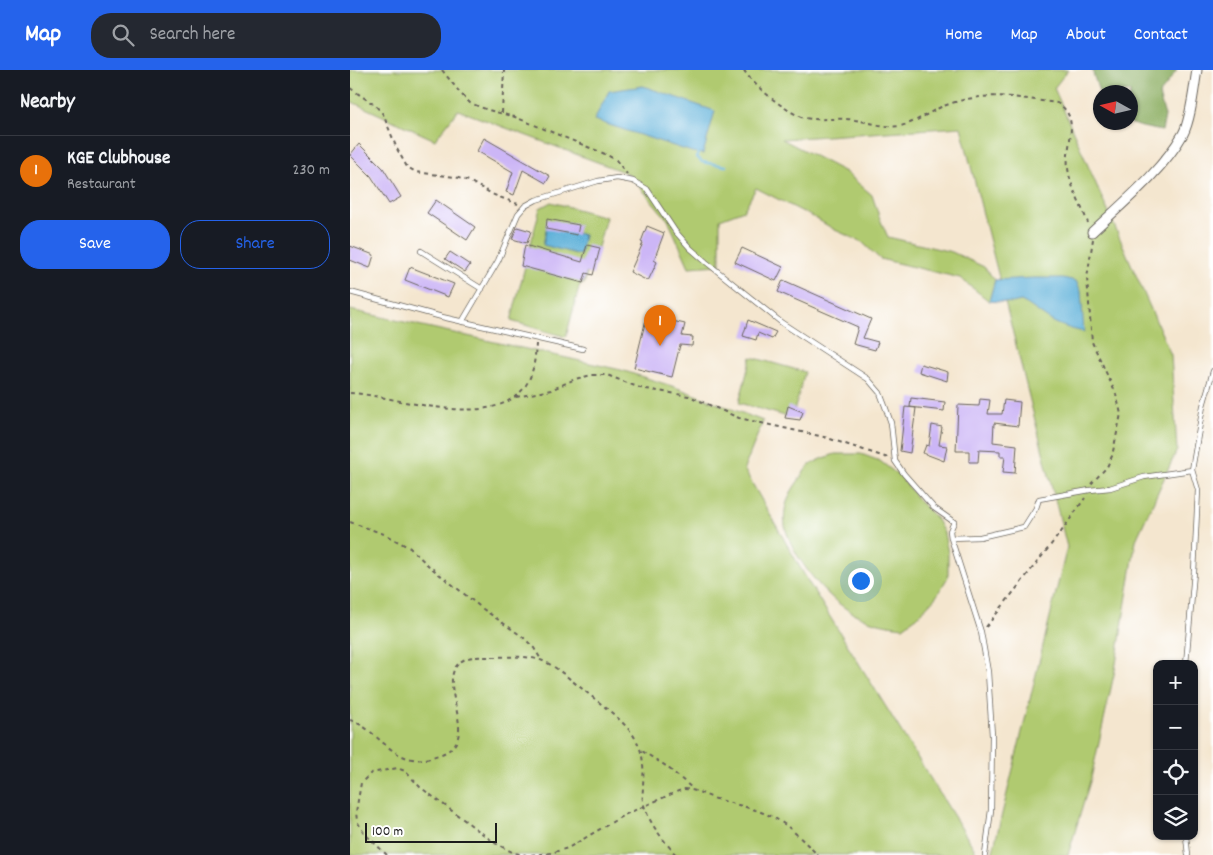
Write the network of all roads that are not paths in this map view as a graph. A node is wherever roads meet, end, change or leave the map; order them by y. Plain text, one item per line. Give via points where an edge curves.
1 (1197, 70) edge
2 (1092, 232) road end
3 (421, 251) dead end
4 (482, 289) junction
5 (350, 292) edge
6 (462, 322) junction
7 (583, 349) dead end
8 (1213, 370) edge
9 (1192, 470) junction
10 (951, 538) junction
11 (1186, 660) edge
12 (1186, 840) edge
13 (985, 855) edge
14 (1188, 855) edge

1 - 2 street via 1184,133 1156,170
3 - 4 lane
4 - 6 lane
4 - 10 lane via 498,262 518,214 525,206 598,180 617,178 633,181 647,189 675,231 706,262 782,323 868,379 886,406 895,460 934,508 954,522
5 - 6 lane
6 - 7 lane
8 - 9 lane
9 - 10 lane via 1144,477 1110,488 1038,499 1024,527 980,537
9 - 11 lane via 1198,490
10 - 13 lane via 981,632 988,672 992,736
12 - 14 lane

